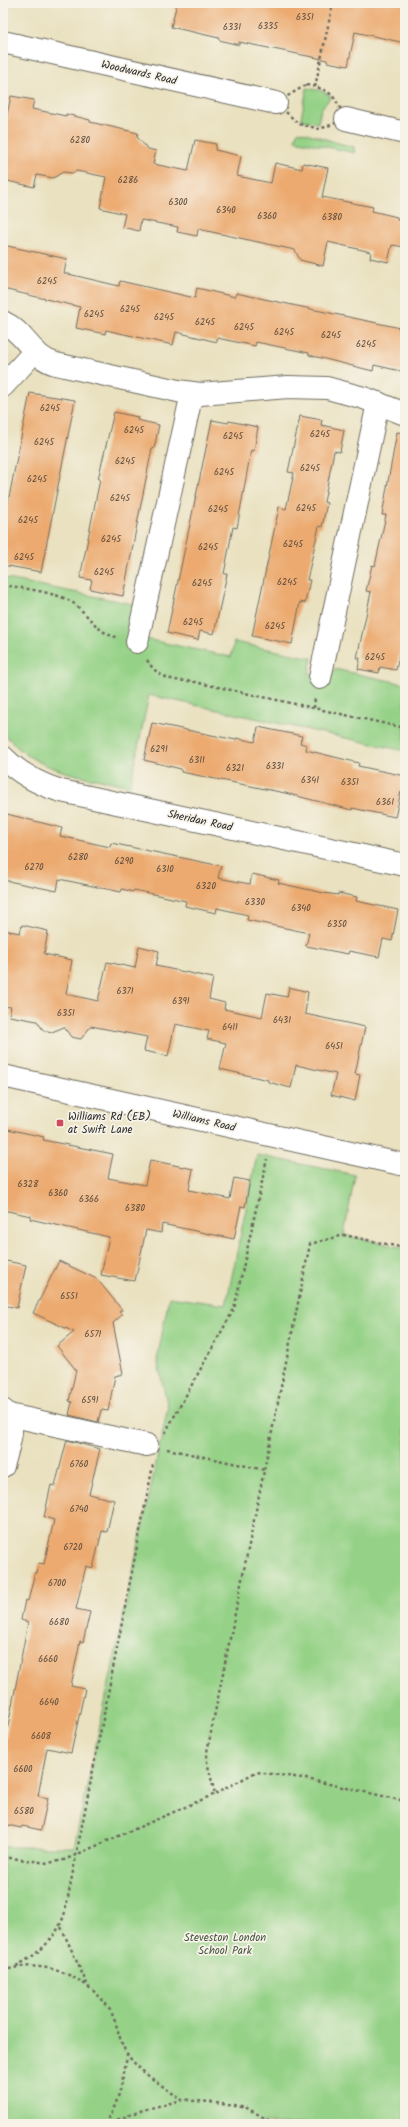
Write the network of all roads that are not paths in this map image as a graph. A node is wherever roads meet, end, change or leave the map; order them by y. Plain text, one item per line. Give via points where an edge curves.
1 (3, 42) edge
2 (276, 103) road end
3 (346, 119) road end
4 (405, 133) edge
5 (11, 321) edge
6 (35, 351) junction
7 (3, 386) edge
8 (192, 393) junction
9 (378, 403) junction
10 (405, 414) edge
11 (137, 642) road end
12 (320, 678) dead end
13 (3, 757) edge
14 (405, 865) edge
15 (3, 1076) edge
16 (405, 1166) edge
17 (6, 1412) edge
18 (152, 1446) road end
19 (3, 1466) edge

1 - 2 street, Woodwards Road
3 - 4 street
5 - 6 street
6 - 7 street
6 - 8 street via 49,362
8 - 9 street via 318,387
8 - 11 street
9 - 10 street
9 - 12 street
13 - 14 street, Sheridan Road via 25,776 61,790
15 - 16 street, Williams Road
17 - 18 street
17 - 19 street via 12,1426

